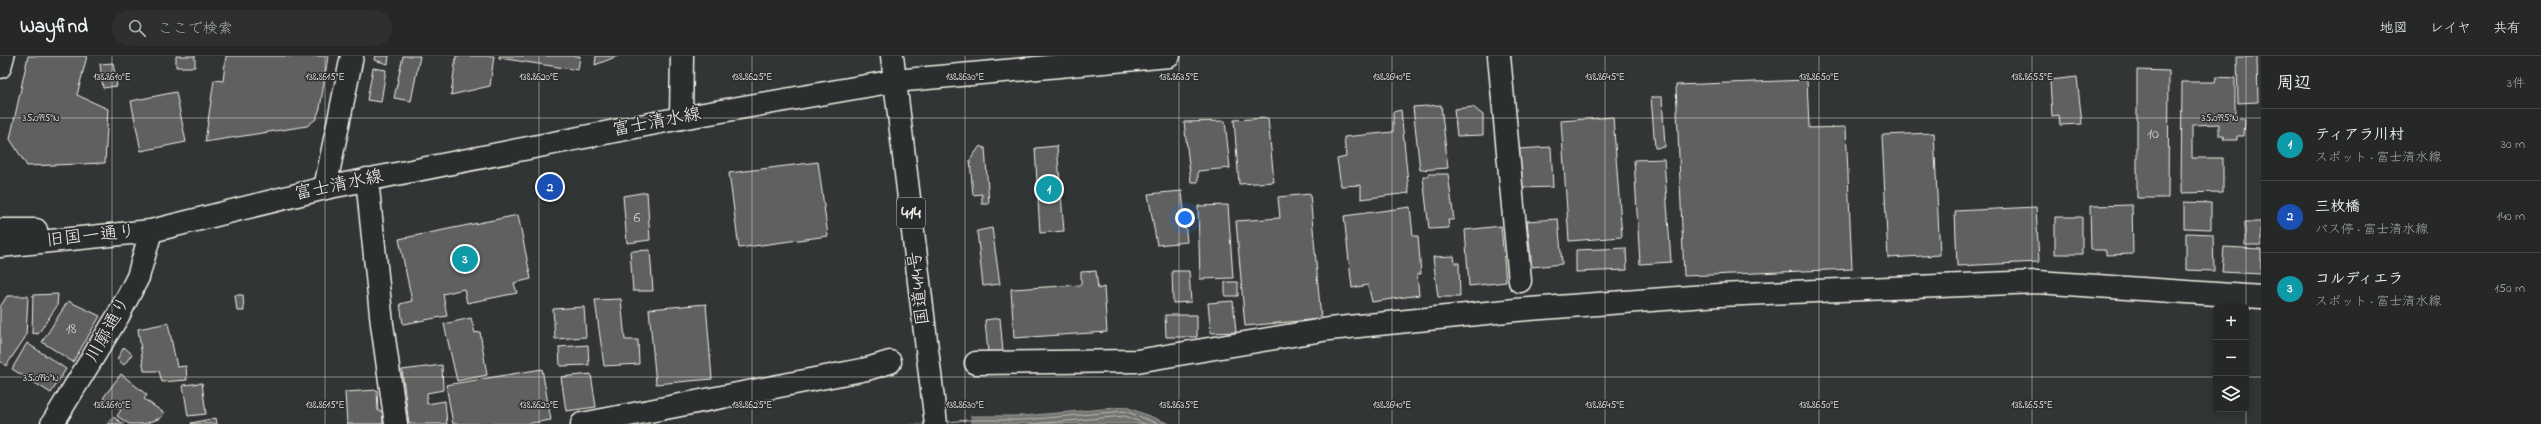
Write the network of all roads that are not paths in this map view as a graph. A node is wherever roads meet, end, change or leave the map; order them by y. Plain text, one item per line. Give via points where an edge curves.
1 (3, 56) edge
2 (352, 56) edge
3 (682, 56) edge
4 (892, 56) edge
5 (1169, 56) edge
6 (1499, 56) edge
7 (0, 67) edge
8 (895, 81) junction
9 (681, 118) junction
10 (367, 179) junction
11 (325, 188) junction
12 (0, 230) edge
13 (151, 231) junction
14 (0, 246) edge
15 (1520, 281) dead end
16 (2261, 297) edge
17 (890, 362) dead end
18 (976, 363) dead end
19 (52, 424) edge
20 (396, 424) edge
21 (582, 424) edge
22 (936, 424) edge

1 - 7 main road
2 - 11 main road
3 - 9 main road
4 - 8 main road, 国道414号 / 414
5 - 8 main road, 富士清水線
6 - 15 main road
8 - 9 main road, 富士清水線
8 - 22 main road, 国道414号 / 414
9 - 10 main road, 富士清水線
10 - 11 main road, 富士清水線
10 - 20 main road via 382,324
11 - 13 main road, 富士清水線
12 - 13 main road, 旧国一通り
13 - 14 main road, 旧国一通り
13 - 19 main road, 川廓通り via 138,278 118,316
16 - 18 main road via 2037,282 1718,295 1516,310 1329,329 1137,360
17 - 21 main road via 867,369

